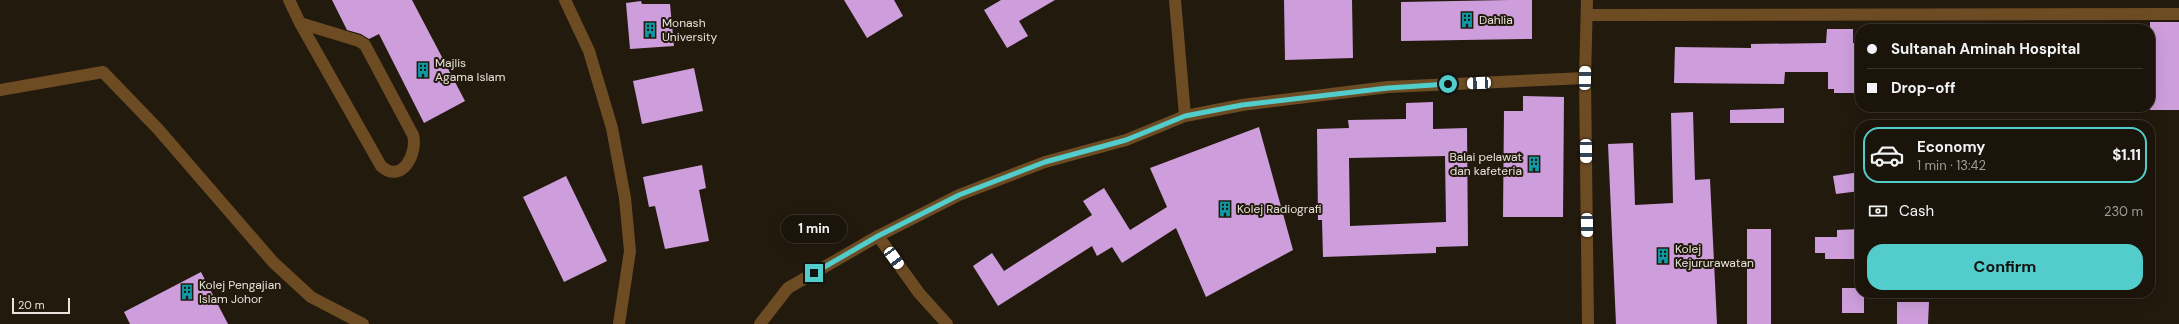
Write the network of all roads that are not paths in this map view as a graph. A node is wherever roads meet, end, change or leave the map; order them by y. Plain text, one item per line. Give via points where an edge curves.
1 (289, 0) edge
2 (565, 0) edge
3 (1175, 0) edge
4 (1587, 0) edge
5 (2179, 14) edge
6 (1587, 15) junction
7 (300, 23) junction
8 (1585, 78) junction
9 (0, 90) edge
10 (1185, 116) junction
11 (878, 236) junction
12 (362, 324) edge
13 (619, 324) edge
14 (760, 324) edge
15 (947, 324) edge
16 (1588, 324) edge

1 - 7 street
2 - 13 street via 591,58 612,128 625,198 630,251
3 - 10 street
4 - 6 street
5 - 6 street
6 - 8 street
7 - 7 street via 365,45 413,135 414,147 404,168 396,173 388,172 381,166
8 - 10 street via 1388,88 1242,105
8 - 16 street
9 - 12 street via 103,72 158,129 273,262 311,296
10 - 11 street via 1126,140 1038,164 959,195
11 - 14 street via 788,288
11 - 15 street via 919,293

